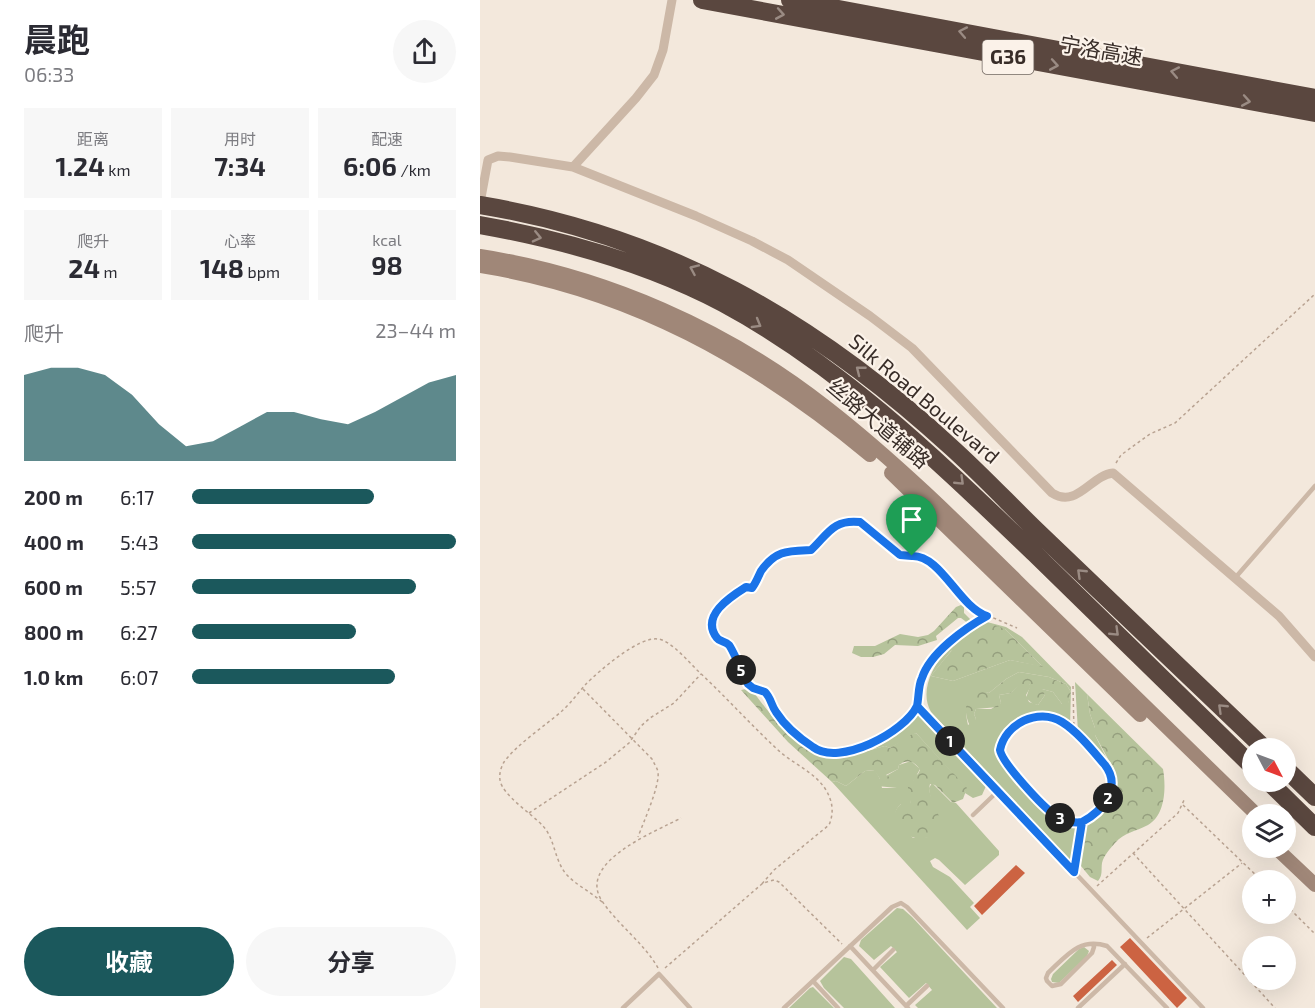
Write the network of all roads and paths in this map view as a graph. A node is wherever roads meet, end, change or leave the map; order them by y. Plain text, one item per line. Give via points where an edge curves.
1 (672, 0) edge
2 (702, 0) edge
3 (790, 0) edge
4 (1315, 98) edge
5 (1315, 113) edge
6 (573, 167) junction
7 (480, 204) edge
8 (480, 225) edge
9 (480, 256) edge
10 (480, 266) edge
11 (1315, 294) edge
12 (1113, 473) junction
13 (1315, 486) edge
14 (1236, 578) junction
15 (987, 616) junction
16 (1017, 628) dead end
17 (1315, 657) edge
18 (701, 674) junction
19 (1073, 686) dead end
20 (583, 688) junction
21 (917, 706) junction
22 (1074, 733) junction
23 (1254, 738) edge
24 (632, 740) junction
25 (1242, 756) edge
26 (1296, 779) edge
27 (998, 791) junction
28 (1279, 792) edge
29 (1315, 797) edge
30 (1185, 798) dead end
31 (1182, 804) junction
32 (1246, 804) edge
33 (529, 813) junction
34 (1242, 814) edge
35 (973, 815) dead end
36 (681, 818) dead end
37 (1082, 822) junction
38 (1315, 827) edge
39 (636, 840) junction
40 (1133, 853) junction
41 (1296, 854) edge
42 (1287, 858) edge
43 (1242, 863) junction
44 (1250, 870) edge
45 (1074, 872) junction
46 (1315, 873) edge
47 (760, 885) junction
48 (1315, 885) edge
49 (1092, 891) junction
50 (602, 902) junction
51 (1184, 909) junction
52 (1296, 915) edge
53 (1315, 934) edge
54 (1141, 943) junction
55 (1093, 944) junction
56 (849, 948) junction
57 (893, 950) dead end
58 (1125, 964) junction
59 (873, 970) junction
60 (659, 974) junction
61 (813, 981) junction
62 (927, 986) dead end
63 (907, 1007) edge
64 (623, 1008) edge
65 (690, 1008) edge
66 (784, 1008) edge
67 (838, 1008) edge
68 (1003, 1008) edge
69 (1078, 1008) edge
70 (1166, 1008) edge
71 (1203, 1008) edge
72 (1275, 1008) edge

1 - 6 street via 654,75
2 -> 5 highway, 宁洛高速 / G36
4 -> 3 highway, 宁洛高速 / G36
6 - 7 street via 498,156 485,165
6 - 12 street via 752,241 818,280 912,348 1059,497 1074,496
23 -> 7 highway, Silk Road Boulevard via 950,446 864,373 800,327 731,287 644,248
8 -> 25 highway, Silk Road Boulevard via 569,244 637,266 724,304 794,346 928,452
9 - 32 main road, 丝路大道辅路 via 590,282 657,308 735,346 801,387 915,482
10 - 34 main road, 丝路大道辅路 via 557,282 667,322 721,349 806,404 898,479
11 - 12 path via 1175,423 1150,434 1121,455
12 - 14 street
13 - 14 lane
14 - 17 street via 1279,616
15 - 16 path
15 - 21 path via 968,627 928,666 920,681
15 - 21 path via 975,610 932,564 917,556 900,555 857,521 831,528 811,550 791,550 773,558 752,588 740,590 716,610 712,622 715,635 729,645 748,684 765,692 781,719 819,751 866,746 889,734
18 - 20 path via 669,644 650,639 607,666
18 - 24 path via 674,704 650,718
18 - 47 path via 778,750 821,784 833,808 829,825
19 - 22 path
20 - 24 path
20 - 33 path via 565,709 513,753 500,772 502,787
21 - 27 lane
22 - 37 path via 1108,770 1112,784 1102,806
22 - 37 path via 1058,720 1028,720 1010,730 1000,750 1004,762 1049,810 1058,817
24 - 33 path
24 - 39 path via 658,769
26 - 29 highway
27 - 35 lane
27 - 45 lane
28 - 38 highway
30 - 31 path
31 - 40 path via 1178,813
31 - 43 path
33 - 50 path via 549,833 565,873
36 - 39 path
37 - 45 path
39 - 50 path via 601,873 597,886
40 - 49 path
40 - 51 path
41 - 46 main road
42 - 48 main road
43 - 44 path
43 - 51 path
45 - 49 lane
47 - 56 path via 779,882
47 - 60 path
49 - 54 lane
50 - 60 path via 656,964
51 - 54 path
51 - 72 path
52 - 53 path
54 - 71 lane
55 - 55 lane via 1080,945 1058,964 1047,975 1049,984 1060,984 1092,953
55 - 58 lane via 1107,946
56 - 59 lane
56 - 61 lane
56 - 68 lane via 892,907 904,904
57 - 59 lane
58 - 69 lane
58 - 70 lane
59 - 63 lane
60 - 64 lane
60 - 65 lane
61 - 66 lane
61 - 67 lane
62 - 63 lane

